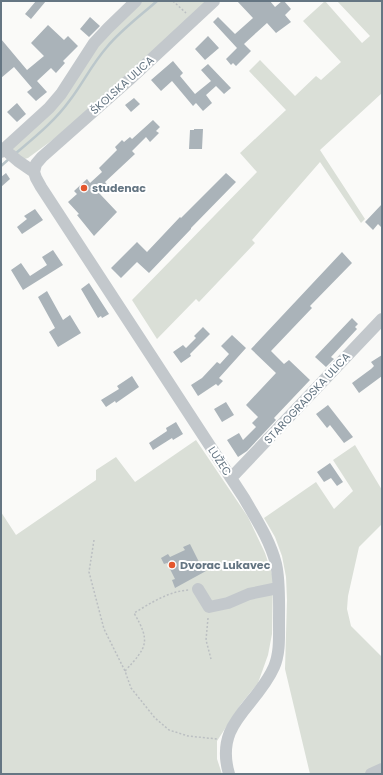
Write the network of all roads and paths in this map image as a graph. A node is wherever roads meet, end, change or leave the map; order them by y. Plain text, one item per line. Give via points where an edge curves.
1 (136, 1) edge
2 (173, 1) edge
3 (214, 1) edge
4 (194, 20) junction
5 (8, 154) edge
6 (34, 172) junction
7 (382, 319) edge
8 (231, 478) junction
9 (94, 540) dead end
10 (278, 588) junction
11 (198, 589) joint
12 (210, 607) junction
13 (211, 659) dead end
14 (125, 671) junction
15 (227, 739) junction
16 (382, 769) edge
17 (229, 774) edge
18 (371, 774) edge

1 - 5 street via 94,43 61,94
2 - 4 path
3 - 4 street, ŠKOLSKA ULICA
4 - 6 street, ŠKOLSKA ULICA via 42,158 36,164
5 - 6 street
6 - 8 street, LUŽEC via 41,187
7 - 8 street, STAROGRADSKA ULICA
8 - 10 street, LUŽEC via 267,540 276,565
9 - 14 path via 89,572 104,629
10 - 12 street via 249,594 228,604
10 - 15 street, LUŽEC via 279,640 275,665 233,726
11 - 12 street
11 - 14 path via 182,590 158,599 134,613 146,637 144,647
12 - 13 path via 206,640
14 - 15 path via 131,688 155,718 169,730 188,736
15 - 17 street, LUŽEC via 225,748
16 - 18 street

